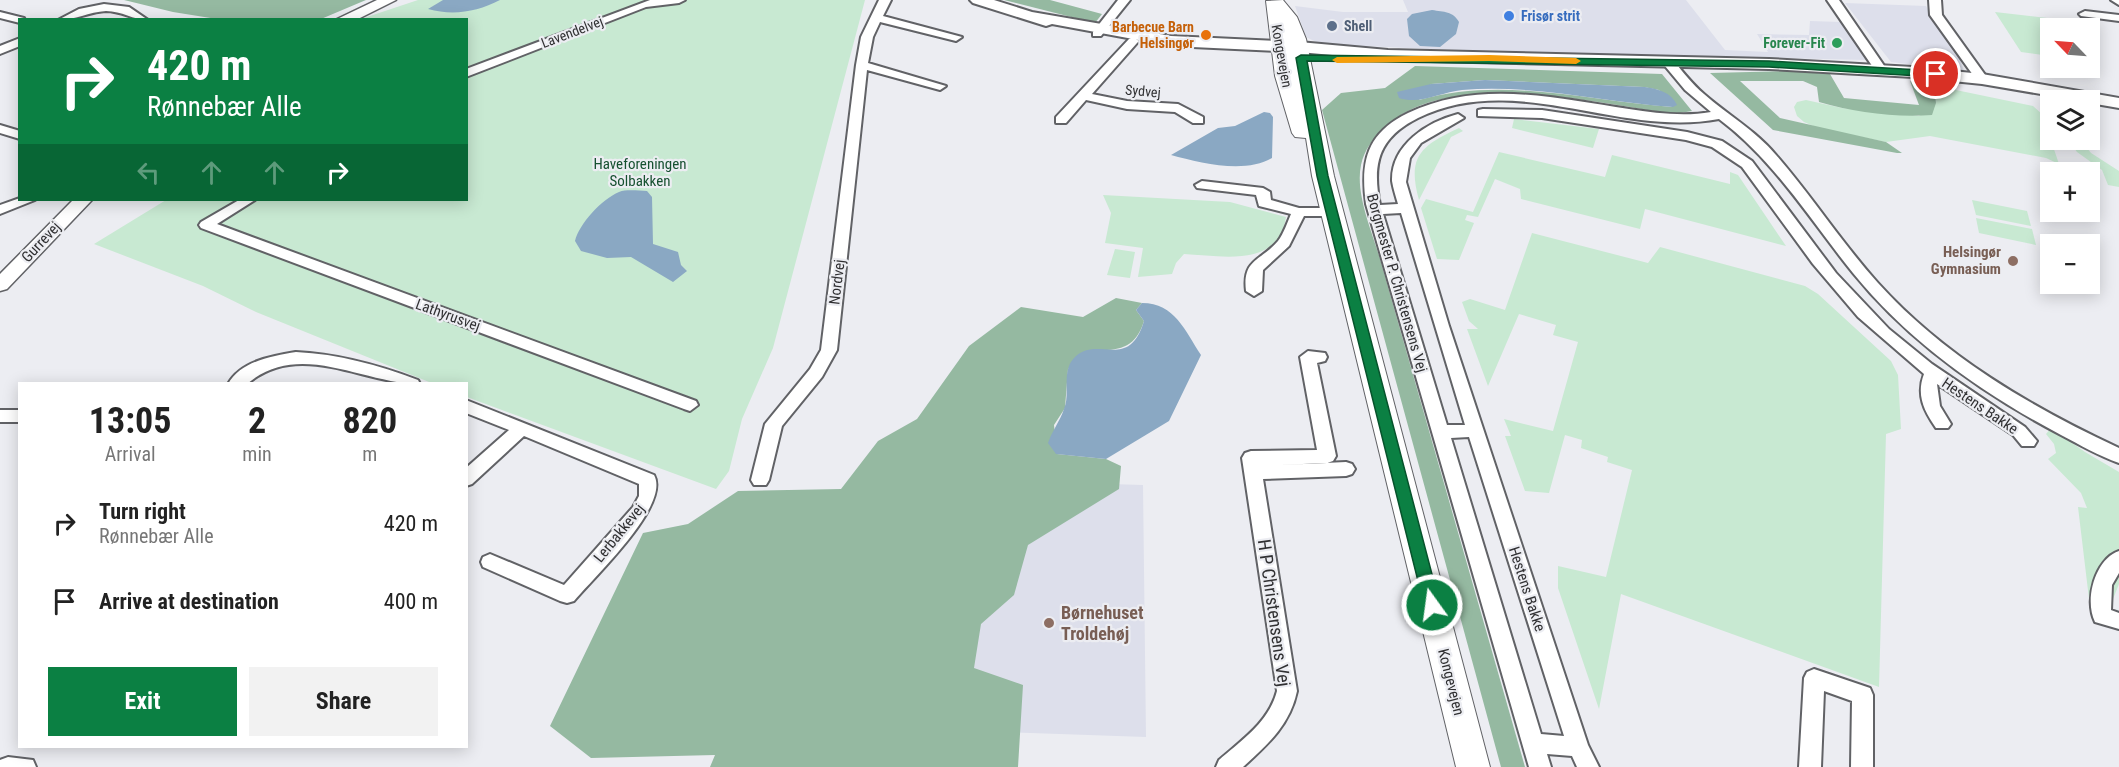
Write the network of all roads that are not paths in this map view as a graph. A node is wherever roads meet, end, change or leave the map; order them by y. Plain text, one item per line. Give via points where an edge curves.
1 (389, 0) edge
2 (679, 0) edge
3 (885, 0) edge
4 (978, 0) edge
5 (1124, 0) edge
6 (1833, 0) edge
7 (1935, 0) edge
8 (1276, 2) edge
9 (2085, 14) dead end
10 (0, 15) edge
11 (875, 17) junction
12 (67, 18) edge
13 (141, 18) edge
14 (347, 18) edge
15 (2119, 18) edge
16 (18, 20) edge
17 (1099, 32) junction
18 (956, 37) dead end
19 (1133, 41) junction
20 (18, 42) edge
21 (0, 50) edge
22 (1290, 51) junction
23 (1489, 58) junction
24 (1669, 63) junction
25 (862, 65) junction
26 (1881, 70) junction
27 (468, 72) edge
28 (1982, 79) junction
29 (940, 86) dead end
30 (1083, 96) junction
31 (2119, 103) edge
32 (1483, 113) dead end
33 (1723, 114) junction
34 (1601, 115) junction
35 (1458, 118) dead end
36 (1061, 120) dead end
37 (1198, 120) dead end
38 (0, 129) edge
39 (18, 134) edge
40 (1323, 176) junction
41 (1202, 185) dead end
42 (25, 201) edge
43 (82, 201) edge
44 (246, 201) edge
45 (1405, 208) junction
46 (0, 210) edge
47 (1375, 210) junction
48 (1299, 212) junction
49 (1332, 213) junction
50 (0, 285) edge
51 (1874, 289) junction
52 (1254, 291) dead end
53 (1844, 292) junction
54 (1319, 357) dead end
55 (1932, 373) junction
56 (379, 379) edge
57 (238, 382) edge
58 (399, 382) edge
59 (690, 405) dead end
60 (468, 407) edge
61 (0, 416) edge
62 (18, 416) edge
63 (1942, 424) dead end
64 (522, 428) junction
65 (1475, 431) junction
66 (1441, 432) junction
67 (2028, 441) dead end
68 (2119, 456) edge
69 (1346, 469) dead end
70 (1253, 472) junction
71 (468, 477) edge
72 (760, 480) dead end
73 (2119, 559) edge
74 (490, 562) dead end
75 (2119, 621) edge
76 (1533, 743) junction
77 (1578, 747) junction
78 (8, 767) edge
79 (25, 767) edge
80 (1227, 767) edge
81 (1473, 767) edge
82 (1540, 767) edge
83 (1588, 767) edge
84 (1810, 767) edge
85 (1862, 767) edge

1 - 14 street
2 - 27 street, Lavendelvej via 644,4
3 - 11 street, Nordvej
4 - 17 main road
5 - 17 street
6 - 26 street
7 - 28 street via 1936,15
8 - 22 main road via 1296,11 1292,14 1298,32
9 - 15 street
10 - 16 street
11 - 18 street
11 - 25 street, Nordvej
12 - 13 street via 87,7 118,7 135,11
17 - 19 main road
17 - 22 main road
19 - 22 main road
19 - 30 street, Sydvej
20 - 21 street
22 - 23 main road
22 - 23 main road via 1347,60
22 - 40 main road, Kongevejen via 1303,112
22 - 40 main road, Kongevejen via 1293,110
23 - 24 main road
24 - 26 main road
24 - 33 street via 1689,87
25 - 29 street
25 - 72 street, Nordvej via 829,350 816,373 774,424
26 - 28 main road
28 - 31 main road
30 - 36 street, Sydvej
30 - 37 street, Sydvej via 1127,105 1178,108
32 - 34 street, Hestens Bakke
33 - 34 street, Borgmester P. Christensens Vej via 1680,118
33 - 51 street via 1772,157
34 - 47 street, Borgmester P. Christensens Vej via 1524,97 1498,96 1449,102 1409,116 1385,135 1371,158 1370,185
34 - 53 street, Hestens Bakke via 1717,144 1739,157
35 - 45 street, Hestens Bakke via 1421,135 1406,151 1399,171
38 - 39 street
40 - 49 main road, Kongevejen
41 - 48 street via 1263,192 1264,203
42 - 46 street
43 - 50 street, Gurrevej
44 - 59 street, Lathyrusvej via 206,225
45 - 47 street
45 - 65 street, Hestens Bakke
47 - 66 street, Borgmester P. Christensens Vej
48 - 49 street
48 - 52 street via 1286,240 1253,269
49 - 81 main road, Kongevejen
51 - 53 street
51 - 68 street via 1962,365 2052,422
53 - 55 street, Hestens Bakke
54 - 70 street via 1308,357 1327,456 1251,458
55 - 63 street, Hestens Bakke via 1928,383 1931,410
55 - 67 street, Hestens Bakke
56 - 57 street via 357,364 289,358 258,365
56 - 58 street
60 - 64 street, Lerbakkevej
61 - 62 street
64 - 71 street
64 - 74 street, Lerbakkevej via 648,480 648,496 640,512 567,595
65 - 66 street
65 - 77 street, Hestens Bakke
66 - 76 street, Borgmester P. Christensens Vej
69 - 70 street
70 - 80 street, H P Christensens Vej via 1287,691 1285,705 1275,721
73 - 75 street via 2104,575 2100,597 2102,616
76 - 77 street
76 - 82 street, Borgmester P. Christensens Vej
77 - 83 street, Hestens Bakke
78 - 79 street
84 - 85 street via 1814,678 1863,695

